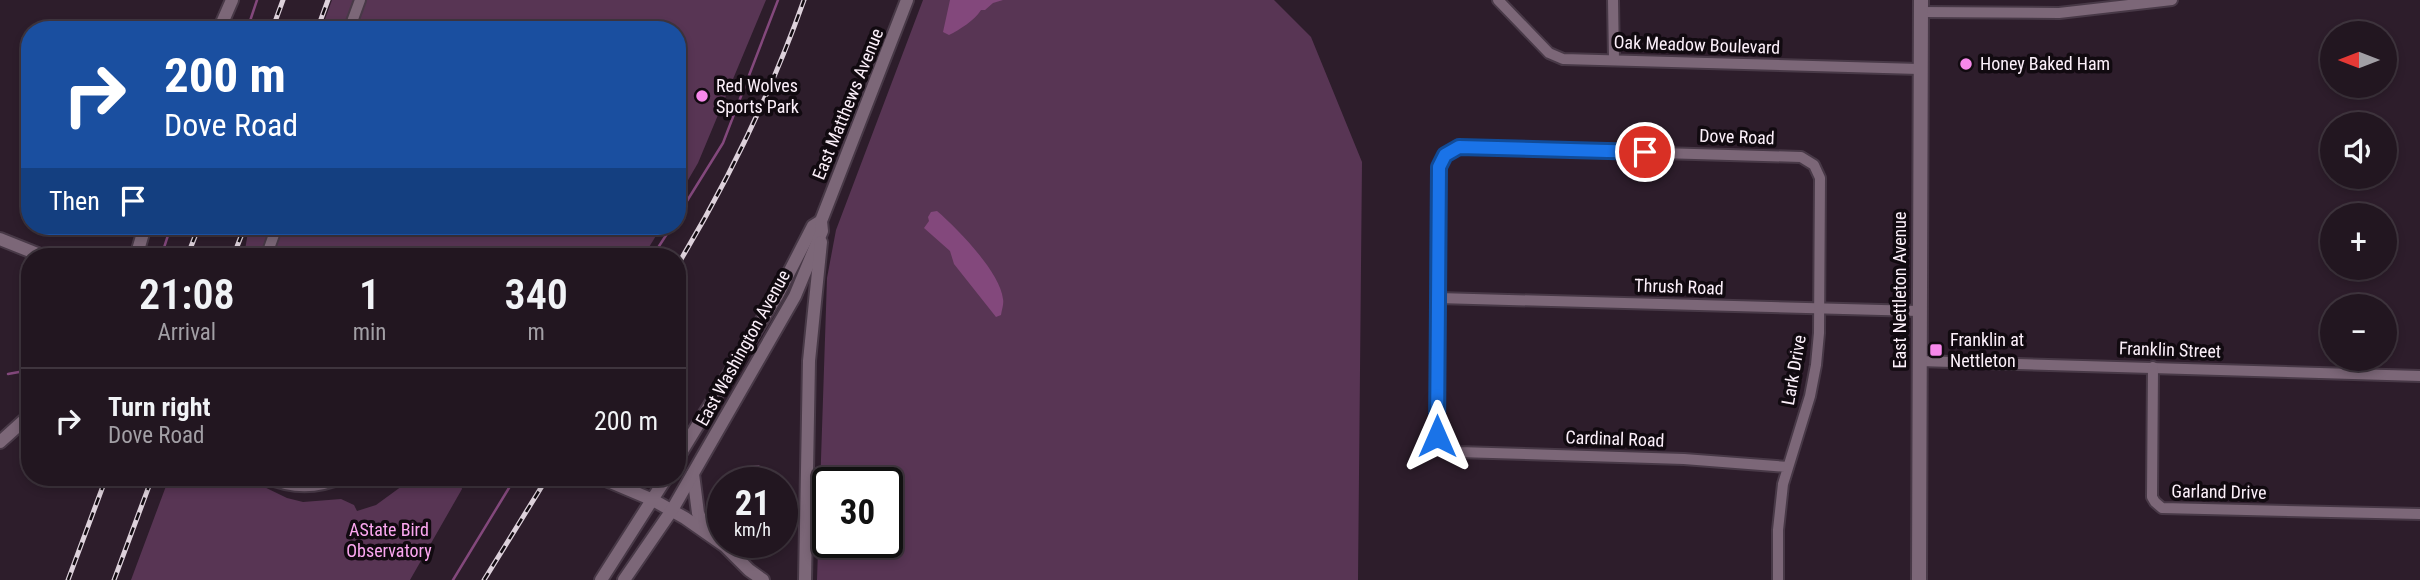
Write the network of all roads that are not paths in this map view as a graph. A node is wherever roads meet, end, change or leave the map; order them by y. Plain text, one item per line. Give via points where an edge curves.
1 (232, 0) edge
2 (360, 0) edge
3 (908, 0) edge
4 (1498, 0) edge
5 (1614, 0) edge
6 (2172, 0) edge
7 (1921, 6) edge
8 (223, 21) edge
9 (352, 21) edge
10 (1614, 60) junction
11 (1919, 69) junction
12 (1814, 165) joint
13 (821, 226) junction
14 (0, 239) edge
15 (22, 248) edge
16 (1438, 298) junction
17 (1819, 308) junction
18 (1919, 311) junction
19 (1919, 362) junction
20 (2153, 367) junction
21 (2420, 376) edge
22 (21, 423) edge
23 (0, 442) edge
24 (686, 444) edge
25 (1788, 467) junction
26 (692, 472) junction
27 (686, 483) edge
28 (619, 486) edge
29 (661, 486) edge
30 (684, 486) edge
31 (653, 500) junction
32 (671, 510) junction
33 (2420, 514) edge
34 (705, 531) junction
35 (750, 575) edge
36 (601, 580) edge
37 (624, 580) edge
38 (763, 580) edge
39 (805, 580) edge
40 (1778, 580) edge
41 (1919, 580) edge

1 - 8 street
2 - 9 street
3 - 13 street, East Matthews Avenue
4 - 10 street, Oak Meadow Boulevard via 1555,57
5 - 10 street
6 - 7 street via 2059,13
7 - 11 main road, East Nettleton Avenue
10 - 11 street, Oak Meadow Boulevard
11 - 18 main road, East Nettleton Avenue
12 - 16 street, Dove Road via 1801,157 1459,147 1447,153 1439,167
12 - 17 street, Lark Drive via 1820,178
13 - 24 street, East Washington Avenue via 813,226 778,294
13 - 26 street, East Washington Avenue via 795,296
13 - 39 street via 809,361
14 - 15 street
16 - 17 street, Thrush Road
16 - 25 street, Cardinal Road via 1436,430 1448,449
17 - 18 street, Thrush Road
17 - 25 street, Lark Drive via 1810,396
18 - 19 main road, East Nettleton Avenue
19 - 20 street, Franklin Street
19 - 41 main road, East Nettleton Avenue
20 - 21 street, Franklin Street
20 - 33 street, Garland Drive via 2152,497 2162,508
22 - 23 street
25 - 40 street, Lark Drive via 1779,506
26 - 27 street, East Washington Avenue
26 - 34 street
28 - 31 street
29 - 31 street
30 - 32 street, East Washington Avenue
31 - 32 street
31 - 36 street
32 - 34 street
32 - 37 street, East Washington Avenue
34 - 35 street via 725,545
35 - 38 street

